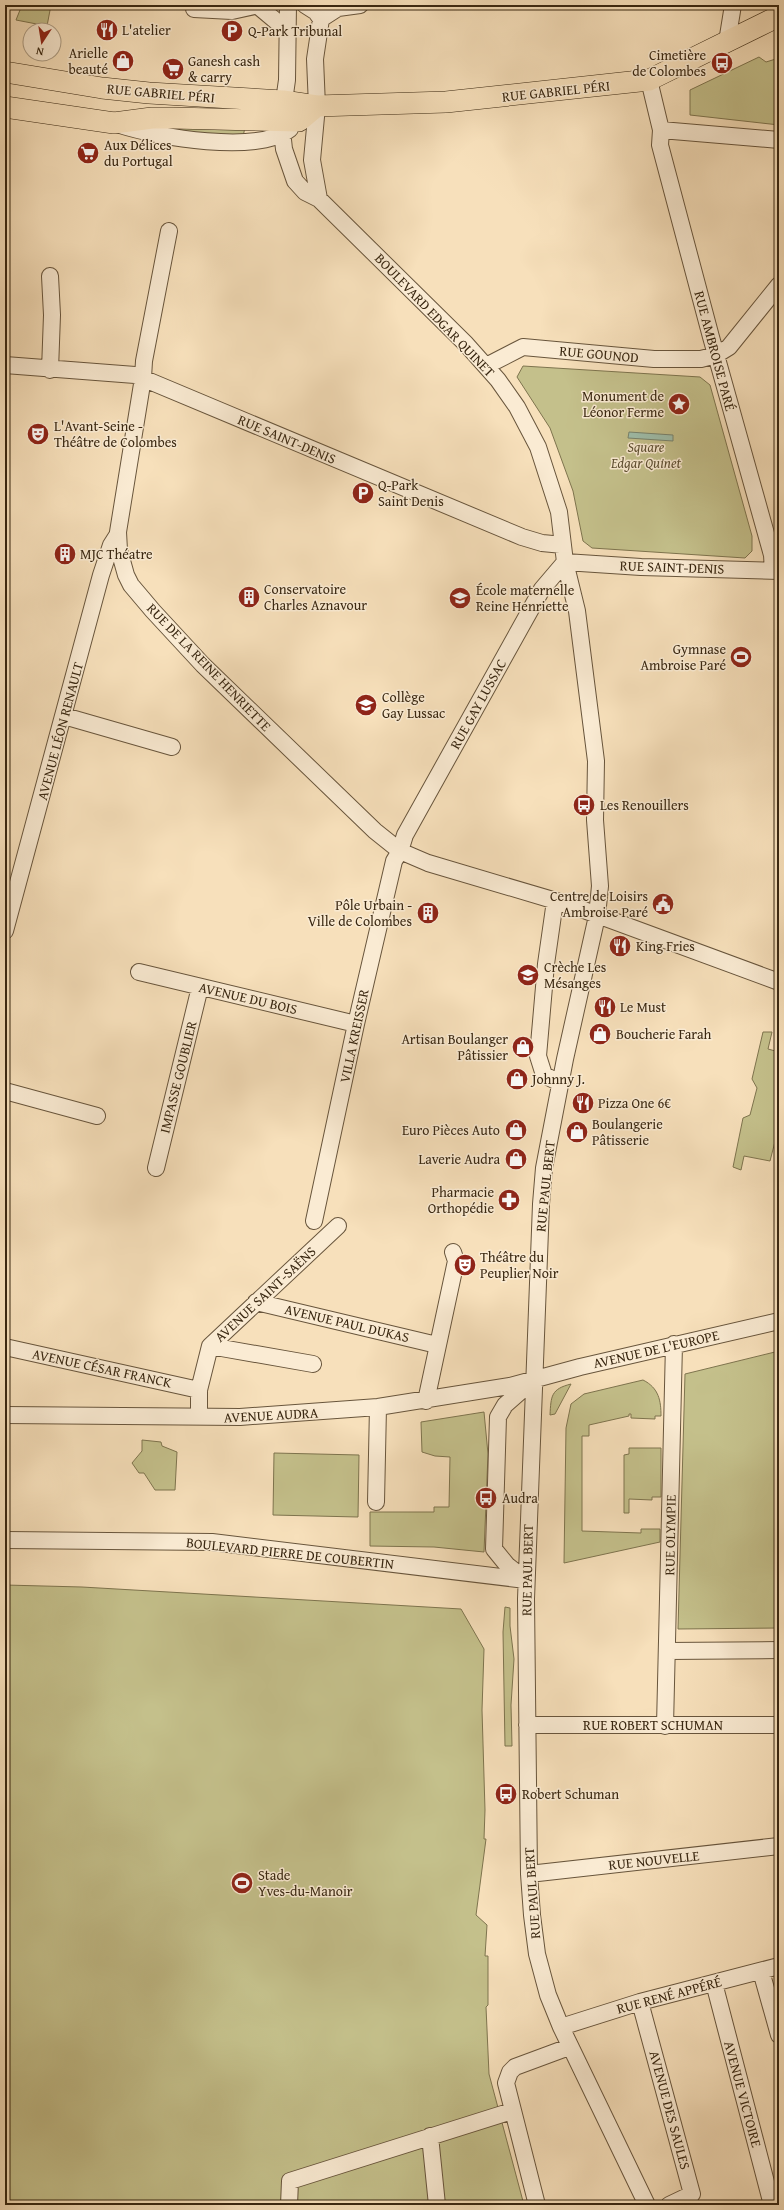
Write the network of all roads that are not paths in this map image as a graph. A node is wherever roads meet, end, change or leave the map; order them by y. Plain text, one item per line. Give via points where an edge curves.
1 (259, 5) edge
2 (289, 5) edge
3 (305, 5) edge
4 (360, 5) edge
5 (723, 5) edge
6 (194, 9) dead end
7 (732, 13) edge
8 (779, 16) edge
9 (320, 19) junction
10 (288, 31) junction
11 (727, 42) junction
12 (5, 72) edge
13 (649, 80) junction
14 (283, 101) junction
15 (317, 106) junction
16 (5, 107) edge
17 (287, 126) junction
18 (661, 130) junction
19 (779, 140) edge
20 (319, 199) junction
21 (169, 231) dead end
22 (50, 276) dead end
23 (779, 285) edge
24 (716, 355) junction
25 (5, 365) edge
26 (486, 366) junction
27 (50, 370) junction
28 (143, 378) junction
29 (118, 532) junction
30 (562, 545) junction
31 (566, 562) junction
32 (776, 571) edge
33 (126, 576) junction
34 (99, 587) junction
35 (64, 716) junction
36 (172, 747) dead end
37 (400, 852) junction
38 (555, 901) junction
39 (597, 916) junction
40 (5, 931) edge
41 (140, 972) dead end
42 (779, 982) edge
43 (200, 987) junction
44 (356, 1024) junction
45 (560, 1082) junction
46 (5, 1091) edge
47 (98, 1116) dead end
48 (156, 1168) dead end
49 (314, 1222) dead end
50 (338, 1226) dead end
51 (453, 1252) dead end
52 (256, 1302) junction
53 (779, 1321) edge
54 (674, 1344) junction
55 (437, 1345) junction
56 (210, 1346) junction
57 (5, 1347) edge
58 (313, 1364) dead end
59 (534, 1379) junction
60 (199, 1390) junction
61 (426, 1401) junction
62 (378, 1407) junction
63 (5, 1415) edge
64 (199, 1417) junction
65 (376, 1502) dead end
66 (5, 1540) edge
67 (526, 1580) junction
68 (779, 1650) edge
69 (667, 1651) junction
70 (527, 1725) junction
71 (779, 1725) edge
72 (665, 1726) junction
73 (779, 1846) edge
74 (529, 1874) junction
75 (779, 1966) edge
76 (761, 1971) junction
77 (714, 1983) junction
78 (640, 2002) junction
79 (561, 2027) junction
80 (779, 2035) edge
81 (569, 2047) junction
82 (512, 2111) junction
83 (430, 2136) junction
84 (289, 2205) edge
85 (437, 2205) edge
86 (537, 2205) edge
87 (647, 2205) edge
88 (669, 2205) edge
89 (772, 2205) edge

1 - 6 street via 232,11
1 - 10 street
2 - 10 street, BOULEVARD EDGAR QUINET
3 - 9 street via 316,12
4 - 9 street via 338,8
5 - 7 street
7 - 11 street
8 - 11 main road, RUE GABRIEL PÉRI
9 - 15 street via 315,59
10 - 14 street, BOULEVARD EDGAR QUINET via 288,80
11 - 13 main road, RUE GABRIEL PÉRI
12 - 14 main road, RUE GABRIEL PÉRI via 133,92
13 - 15 main road, RUE GABRIEL PÉRI via 446,102
13 - 18 street, RUE AMBROISE PARÉ
14 - 15 main road, RUE GABRIEL PÉRI
14 - 17 street, BOULEVARD EDGAR QUINET
15 - 17 main road
15 - 20 street via 312,160
16 - 17 main road, RUE GABRIEL PÉRI via 114,123 173,118
17 - 20 street, BOULEVARD EDGAR QUINET via 286,157 295,181 305,192
18 - 19 street
18 - 24 street, RUE AMBROISE PARÉ via 660,145
20 - 26 street, BOULEVARD EDGAR QUINET
21 - 28 street, RUE DE LA REINE HENRIETTE
22 - 27 street
23 - 24 street via 729,347
24 - 26 street, RUE GOUNOD via 681,360 523,347
24 - 32 street, RUE AMBROISE PARÉ
25 - 27 street, RUE SAINT-DENIS
26 - 30 street, BOULEVARD EDGAR QUINET via 517,407 538,448 559,512
27 - 28 street, RUE SAINT-DENIS via 126,373
28 - 29 street, RUE DE LA REINE HENRIETTE
28 - 30 street, RUE SAINT-DENIS via 522,537
29 - 33 street, RUE DE LA REINE HENRIETTE via 119,550
29 - 34 street, AVENUE LÉON RENAULT via 111,545
30 - 31 street, BOULEVARD EDGAR QUINET
31 - 32 street, RUE SAINT-DENIS
31 - 37 street, RUE GAY LUSSAC via 542,589 405,835
31 - 39 street, BOULEVARD EDGAR QUINET via 577,611 596,761 596,825 600,886
33 - 34 street via 116,571 107,573
33 - 37 street, RUE DE LA REINE HENRIETTE via 153,611 203,664 375,831
34 - 35 street, AVENUE LÉON RENAULT
35 - 36 street
35 - 40 street, AVENUE LÉON RENAULT
37 - 38 street, RUE DE LA REINE HENRIETTE via 428,863
37 - 44 street, VILLA KREISSER via 394,861
38 - 39 street, RUE DE LA REINE HENRIETTE
38 - 45 street via 546,964 538,1056 544,1075
39 - 42 street, RUE DE LA REINE HENRIETTE
39 - 45 street, RUE PAUL BERT
41 - 43 street, AVENUE DU BOIS
43 - 44 street, AVENUE DU BOIS
43 - 48 street, IMPASSE GOUBLIER
44 - 49 street, VILLA KREISSER
45 - 59 street, RUE PAUL BERT via 544,1168
46 - 47 street
50 - 52 street, AVENUE SAINT-SAËNS
51 - 55 street via 456,1261
52 - 55 street, AVENUE PAUL DUKAS
52 - 56 street, AVENUE SAINT-SAËNS
53 - 54 street, AVENUE DE L'EUROPE
54 - 59 street, AVENUE DE L'EUROPE
54 - 69 street, RUE OLYMPIE
55 - 61 street
56 - 58 street
56 - 60 street, AVENUE SAINT-SAËNS
57 - 60 street, AVENUE CÉSAR FRANCK
59 - 61 street, AVENUE AUDRA via 510,1386
59 - 67 street, RUE PAUL BERT
59 - 67 street via 505,1404 498,1416 497,1424 494,1549 507,1565
60 - 64 street, AVENUE SAINT-SAËNS
61 - 62 street, AVENUE AUDRA
62 - 64 street, AVENUE AUDRA via 280,1415
62 - 65 street
63 - 64 street, AVENUE AUDRA
66 - 67 street, BOULEVARD PIERRE DE COUBERTIN via 212,1542
67 - 70 street, RUE PAUL BERT
68 - 69 street
69 - 72 street, RUE OLYMPIE
70 - 72 street, RUE ROBERT SCHUMAN
70 - 74 street, RUE PAUL BERT
71 - 72 street, RUE ROBERT SCHUMAN
73 - 74 street, RUE NOUVELLE
74 - 79 street, RUE PAUL BERT via 537,1954 548,1995
75 - 76 street, RUE RENÉ APPÉRÉ
76 - 77 street, RUE RENÉ APPÉRÉ
76 - 80 street
77 - 78 street, RUE RENÉ APPÉRÉ
77 - 89 street, AVENUE VICTOIRE
78 - 79 street, RUE RENÉ APPÉRÉ
78 - 88 street, AVENUE DES SAULES via 692,2194
79 - 81 street, RUE PAUL BERT
81 - 82 street via 515,2067 510,2072 506,2083
81 - 87 street, RUE PAUL BERT
82 - 83 street
82 - 86 street
83 - 84 street via 290,2181
83 - 85 street

